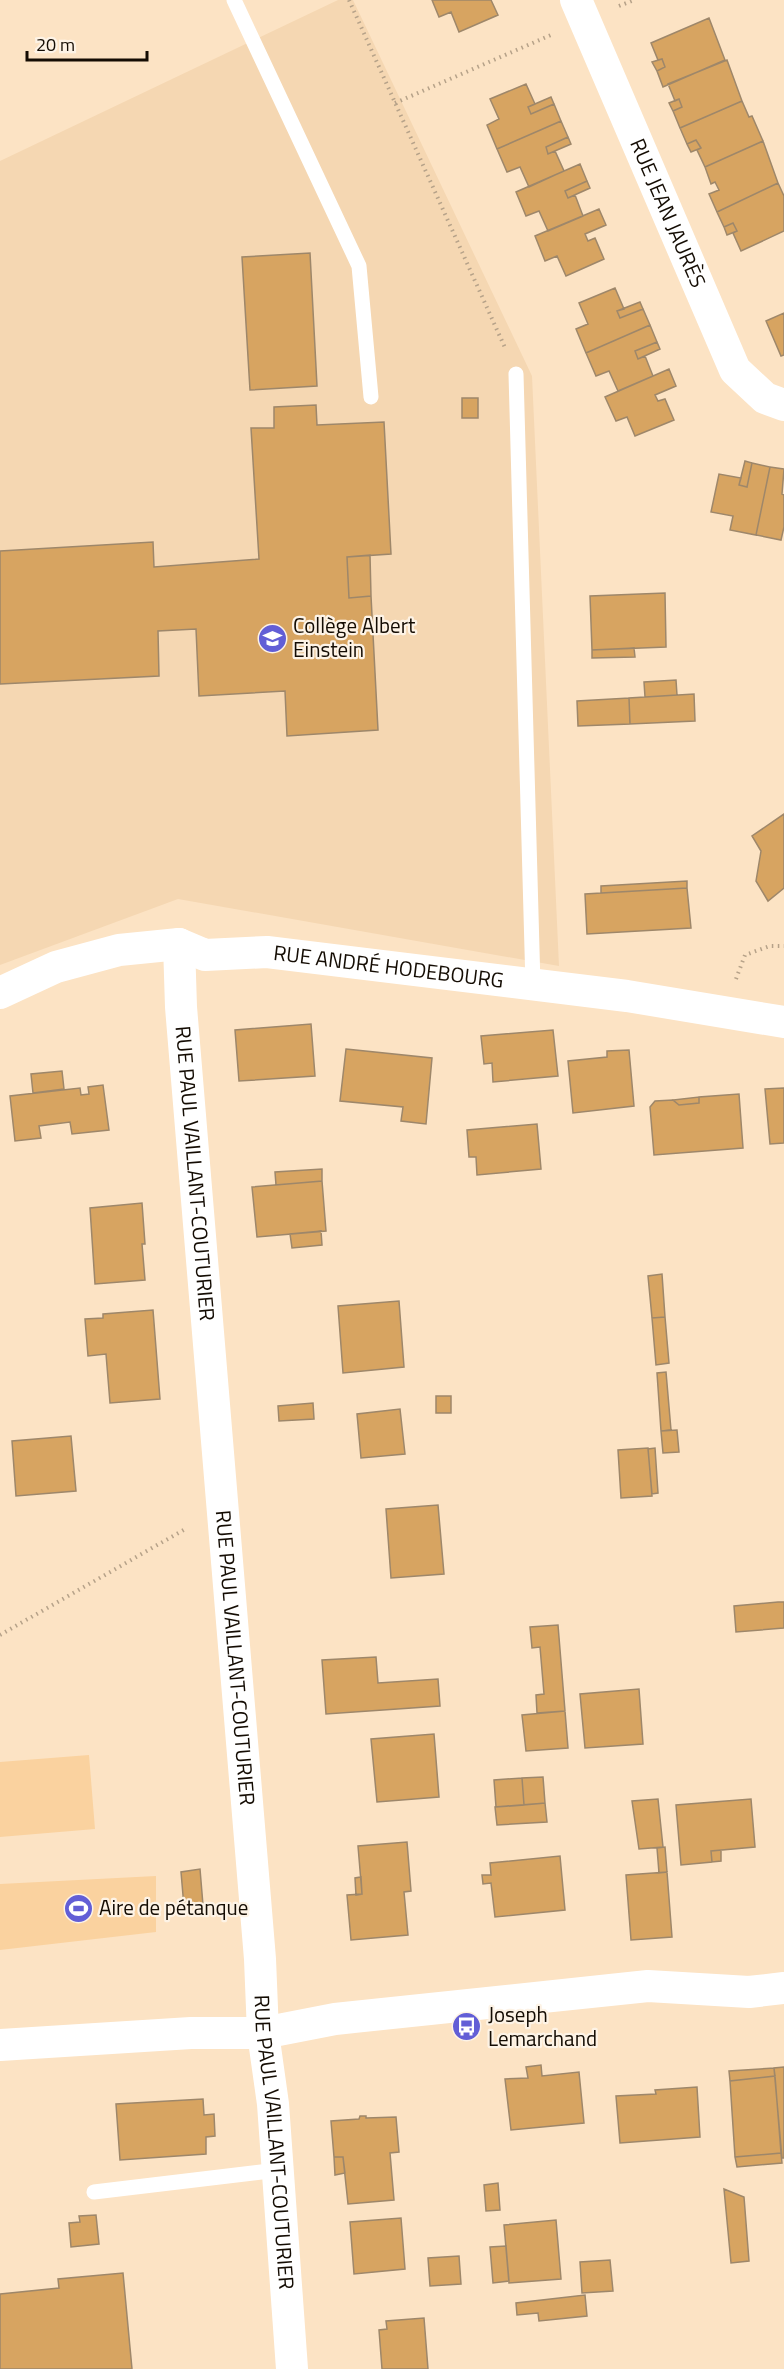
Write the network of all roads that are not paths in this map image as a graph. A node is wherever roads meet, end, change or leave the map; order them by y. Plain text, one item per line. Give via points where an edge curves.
1 (234, 0) edge
2 (580, 10) edge
3 (516, 374) road end
4 (371, 398) dead end
5 (784, 405) edge
6 (179, 944) junction
7 (533, 985) junction
8 (0, 993) edge
9 (784, 1022) edge
10 (784, 1988) edge
11 (263, 2033) junction
12 (0, 2045) edge
13 (278, 2170) junction
14 (94, 2192) dead end
15 (292, 2369) edge

1 - 4 lane via 359,266
2 - 5 street, RUE JEAN JAURÈS via 735,370 765,398
3 - 7 lane
6 - 7 street, RUE ANDRÉ HODEBOURG via 205,955 267,952
6 - 8 street, RUE ANDRÉ HODEBOURG via 108,952 56,967
6 - 11 street, RUE PAUL VAILLANT-COUTURIER
7 - 9 street, RUE ANDRÉ HODEBOURG
10 - 11 street via 749,1992 648,1986 335,2019
11 - 12 street via 191,2033
11 - 13 street, RUE PAUL VAILLANT-COUTURIER
13 - 14 lane
13 - 15 street, RUE PAUL VAILLANT-COUTURIER

